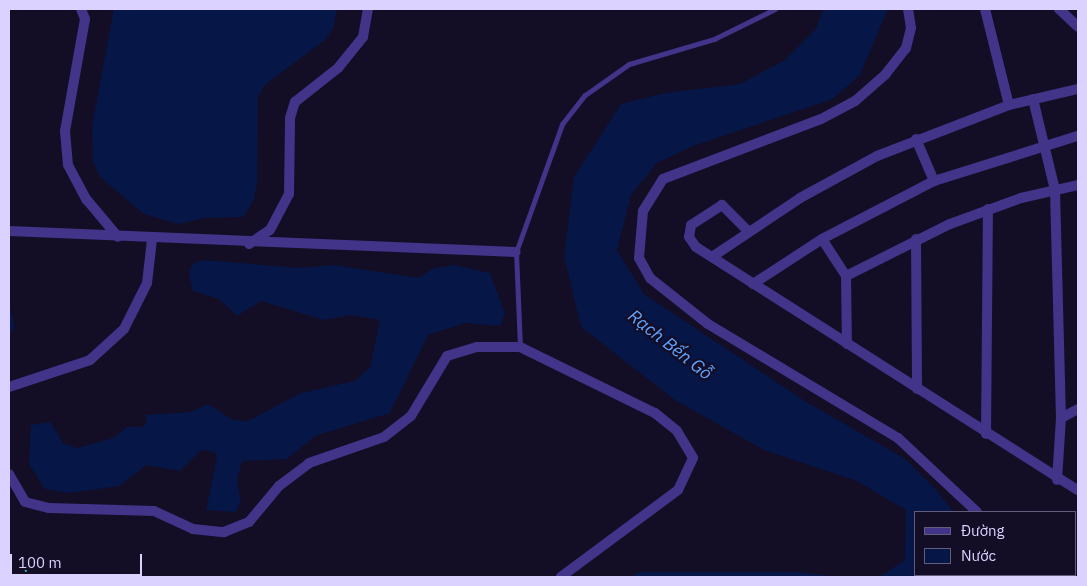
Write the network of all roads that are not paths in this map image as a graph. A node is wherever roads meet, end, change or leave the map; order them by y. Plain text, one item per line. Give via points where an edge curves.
1 (81, 9) edge
2 (368, 9) edge
3 (775, 9) edge
4 (908, 9) edge
5 (985, 9) edge
6 (1058, 9) edge
7 (1078, 27) edge
8 (1078, 89) edge
9 (1033, 99) junction
10 (1009, 105) junction
11 (1078, 136) edge
12 (916, 139) junction
13 (1046, 143) junction
14 (934, 181) junction
15 (1078, 185) edge
16 (1055, 190) junction
17 (988, 209) junction
18 (9, 231) edge
19 (748, 231) junction
20 (118, 237) junction
21 (822, 238) junction
22 (916, 239) junction
23 (152, 240) junction
24 (250, 244) junction
25 (516, 252) junction
26 (712, 257) junction
27 (846, 276) junction
28 (753, 284) junction
29 (847, 344) junction
30 (520, 348) junction
31 (9, 387) edge
32 (917, 390) junction
33 (1078, 409) edge
34 (1061, 418) junction
35 (986, 434) junction
36 (9, 474) edge
37 (1057, 480) junction
38 (1078, 490) edge
39 (976, 511) edge
40 (561, 577) edge

1 - 20 street via 85,19 65,131 68,165 87,200
2 - 24 street via 358,43 338,68 295,102 290,118 289,194 270,230
3 - 25 lane via 722,36 629,64 585,95 562,124
4 - 39 street via 911,28 906,48 886,74 855,101 821,119 662,179 643,211 638,258 650,278 708,324 898,438
5 - 10 street
6 - 7 street
8 - 9 street
9 - 10 street
9 - 13 street
10 - 12 street
11 - 13 street
12 - 14 street
12 - 19 street via 840,174
13 - 14 street
13 - 16 street
14 - 21 street
15 - 16 street
16 - 17 street
16 - 34 street
17 - 22 street
17 - 35 street
18 - 20 street
19 - 26 street
19 - 26 street via 730,208 714,208 689,230 691,242
20 - 23 street
21 - 27 street
21 - 28 street
22 - 27 street
22 - 32 street
23 - 24 street
23 - 31 street via 147,283 124,329 90,360
24 - 25 street
25 - 30 lane via 520,258
26 - 28 street
27 - 29 street
28 - 29 street
29 - 32 street
30 - 36 street via 477,347 448,356 411,416 384,437 309,463 279,486 249,522 224,532 193,528 154,511 49,508 25,502
30 - 40 street via 655,413 677,431 693,458 691,470 672,495
32 - 35 street
33 - 34 street
34 - 37 street
35 - 37 street
37 - 38 street

